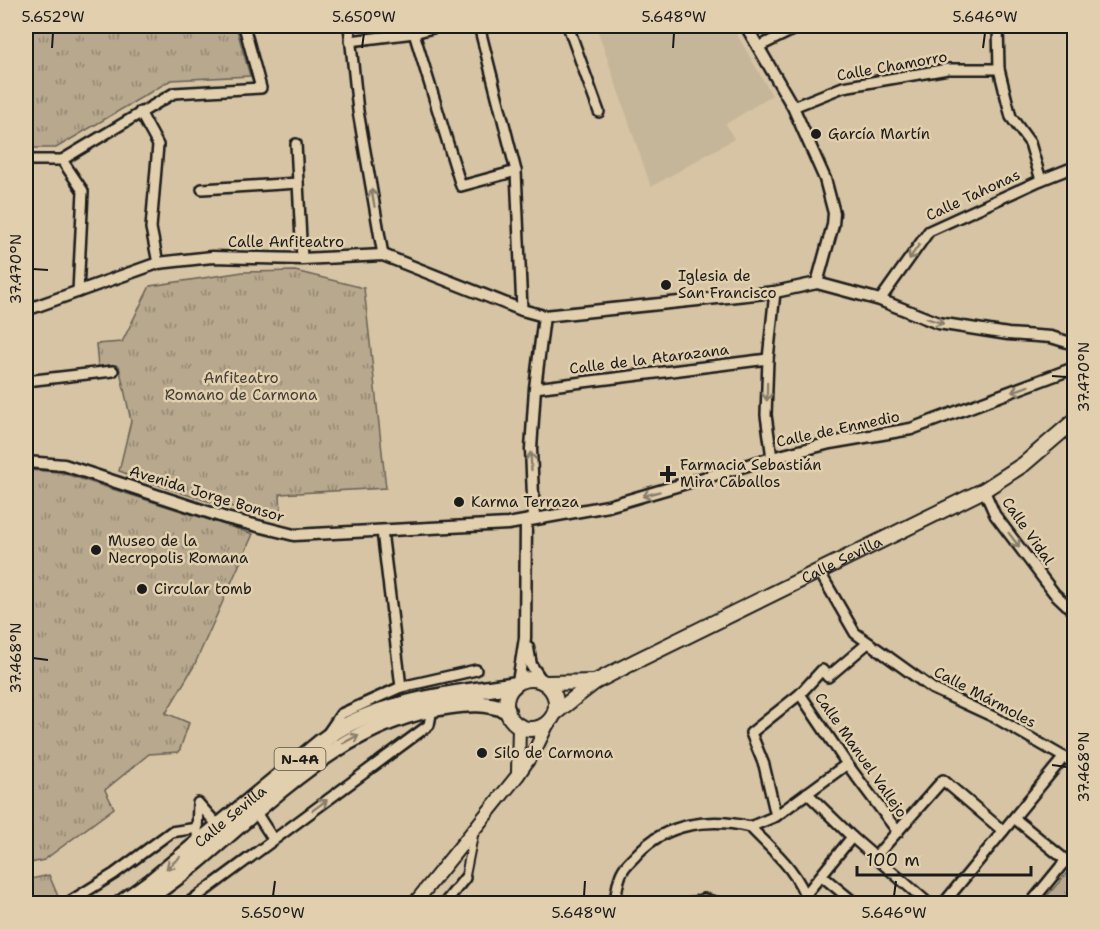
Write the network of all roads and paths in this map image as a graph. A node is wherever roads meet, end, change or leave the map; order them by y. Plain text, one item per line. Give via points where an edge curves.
1 (244, 26) edge
2 (349, 26) edge
3 (440, 26) edge
4 (479, 26) edge
5 (568, 26) edge
6 (746, 26) edge
7 (801, 26) edge
8 (998, 26) edge
9 (414, 33) junction
10 (350, 41) junction
11 (759, 48) junction
12 (999, 69) junction
13 (793, 107) junction
14 (140, 112) junction
15 (599, 112) dead end
16 (296, 144) dead end
17 (26, 160) edge
18 (62, 160) junction
19 (1074, 167) edge
20 (516, 171) junction
21 (1041, 180) junction
22 (298, 183) junction
23 (202, 189) dead end
24 (383, 255) junction
25 (302, 259) junction
26 (158, 263) junction
27 (816, 283) junction
28 (78, 292) junction
29 (775, 292) junction
30 (880, 300) junction
31 (26, 310) edge
32 (522, 310) junction
33 (544, 316) junction
34 (1074, 344) edge
35 (768, 359) junction
36 (1074, 368) edge
37 (113, 371) dead end
38 (26, 381) edge
39 (535, 388) junction
40 (1074, 421) edge
41 (772, 458) junction
42 (26, 462) edge
43 (984, 490) junction
44 (530, 520) junction
45 (382, 531) junction
46 (819, 571) junction
47 (1074, 612) edge
48 (525, 638) junction
49 (868, 643) junction
50 (476, 670) dead end
51 (544, 682) junction
52 (596, 682) junction
53 (516, 684) junction
54 (402, 687) junction
55 (800, 694) junction
56 (432, 709) junction
57 (507, 710) junction
58 (551, 718) junction
59 (519, 726) junction
60 (323, 741) junction
61 (1064, 757) junction
62 (316, 763) junction
63 (1074, 763) edge
64 (847, 764) junction
65 (518, 775) junction
66 (807, 793) junction
67 (255, 811) junction
68 (776, 816) junction
69 (1014, 818) junction
70 (222, 823) junction
71 (476, 827) junction
72 (750, 827) junction
73 (1003, 831) junction
74 (898, 832) junction
75 (197, 836) junction
76 (852, 837) junction
77 (273, 839) junction
78 (875, 857) junction
79 (1066, 860) junction
80 (1074, 867) edge
81 (822, 876) junction
82 (465, 878) joint
83 (807, 899) edge
84 (66, 903) edge
85 (120, 903) edge
86 (140, 903) edge
87 (187, 903) edge
88 (414, 903) edge
89 (444, 903) edge
90 (614, 903) edge
91 (688, 903) edge
92 (723, 903) edge
93 (856, 903) edge
94 (929, 903) edge
95 (943, 903) edge
96 (1030, 903) edge

1 - 14 street via 261,88 174,93
2 - 10 street
3 - 9 street
4 - 20 street
5 - 15 street
6 - 11 street
7 - 11 street
8 - 12 street
9 - 10 street
9 - 20 street via 461,186
24 -> 10 street
11 - 13 street
12 - 13 street, Calle Chamorro via 948,69 843,87
12 - 21 street via 1011,117 1030,143
13 - 27 street via 825,179 834,213
14 - 18 street
14 - 26 street via 158,145 150,228
16 - 22 street
17 - 18 street
18 - 28 street via 83,191
19 - 21 street, Calle Tahonas
20 - 32 street
21 -> 30 street, Calle Tahonas via 929,231
22 - 23 street
22 - 25 street
24 - 25 street, Calle Anfiteatro
24 - 32 street, Calle Anfiteatro
25 - 26 street, Calle Anfiteatro via 212,257
26 - 28 street, Calle Anfiteatro
27 - 29 street
27 - 30 street
28 - 31 street, Calle Anfiteatro
29 - 33 street
29 - 35 street
30 -> 34 street via 938,323 1051,337
32 - 33 street, Calle Anfiteatro
33 - 39 street
35 - 39 street, Calle de la Atarazana
35 -> 41 street via 766,415
36 -> 41 street, Calle de Enmedio via 911,429
37 - 38 street
44 -> 39 street
40 - 43 main road, Calle Sevilla via 1024,464
41 -> 44 street, Calle de Enmedio via 608,506
42 - 45 street, Avenida Jorge Bonsor via 64,465 226,518 294,535
43 - 46 main road, Calle Sevilla
43 -> 47 street, Calle Vidal via 995,515 1054,593
44 - 45 street, Avenida Jorge Bonsor
44 - 48 street
45 - 54 street
46 - 49 street, Calle Mármoles via 855,633
46 - 52 main road, Calle Sevilla
48 - 51 street via 531,665
48 - 53 street
49 - 55 street via 828,676 822,670
49 - 61 street, Calle Mármoles via 933,689 996,718
50 - 54 street
51 - 52 main road
51 - 53 main road via 533,678
51 - 58 main road via 556,697
52 - 58 main road
53 - 57 main road via 507,697
53 - 60 highway, Calle Sevilla / N-4A via 396,707 365,717
54 - 60 street via 341,714
55 - 64 street, Calle Manuel Vallejo
55 - 68 street via 750,733 764,765
56 - 57 highway, Calle Sevilla / N-4A via 477,702
62 -> 56 highway, Calle Sevilla / N-4A via 369,729 399,716
77 -> 56 street via 429,725
57 - 59 main road
58 - 59 main road via 534,729
58 - 65 main road
59 - 65 main road
60 - 62 street
60 - 70 highway, Calle Sevilla / N-4A
61 - 63 street, Calle Mármoles
61 - 69 street
62 - 67 highway, Calle Sevilla / N-4A
64 - 66 street
64 - 74 street, Calle Manuel Vallejo
65 - 71 main road
66 - 68 street
66 - 76 street
67 - 77 street
67 - 86 highway, Calle Sevilla / N-4A via 195,864
68 - 72 street
69 - 73 street
69 - 79 street
70 - 75 highway, Calle Sevilla / N-4A
70 - 75 street via 198,803
71 - 82 street
71 - 88 main road
72 - 83 street via 792,870
72 - 90 street via 712,822 665,834 640,851 623,870
73 - 74 street via 943,780
73 - 95 street
74 - 78 street
75 - 84 street via 171,832
75 -> 85 highway, Calle Sevilla / N-4A via 152,881
76 - 78 street
76 - 81 street
77 - 87 street
78 - 94 street
79 - 80 street
79 - 96 street
81 - 83 street
81 - 93 street
82 - 89 street
91 - 92 street via 704,899

